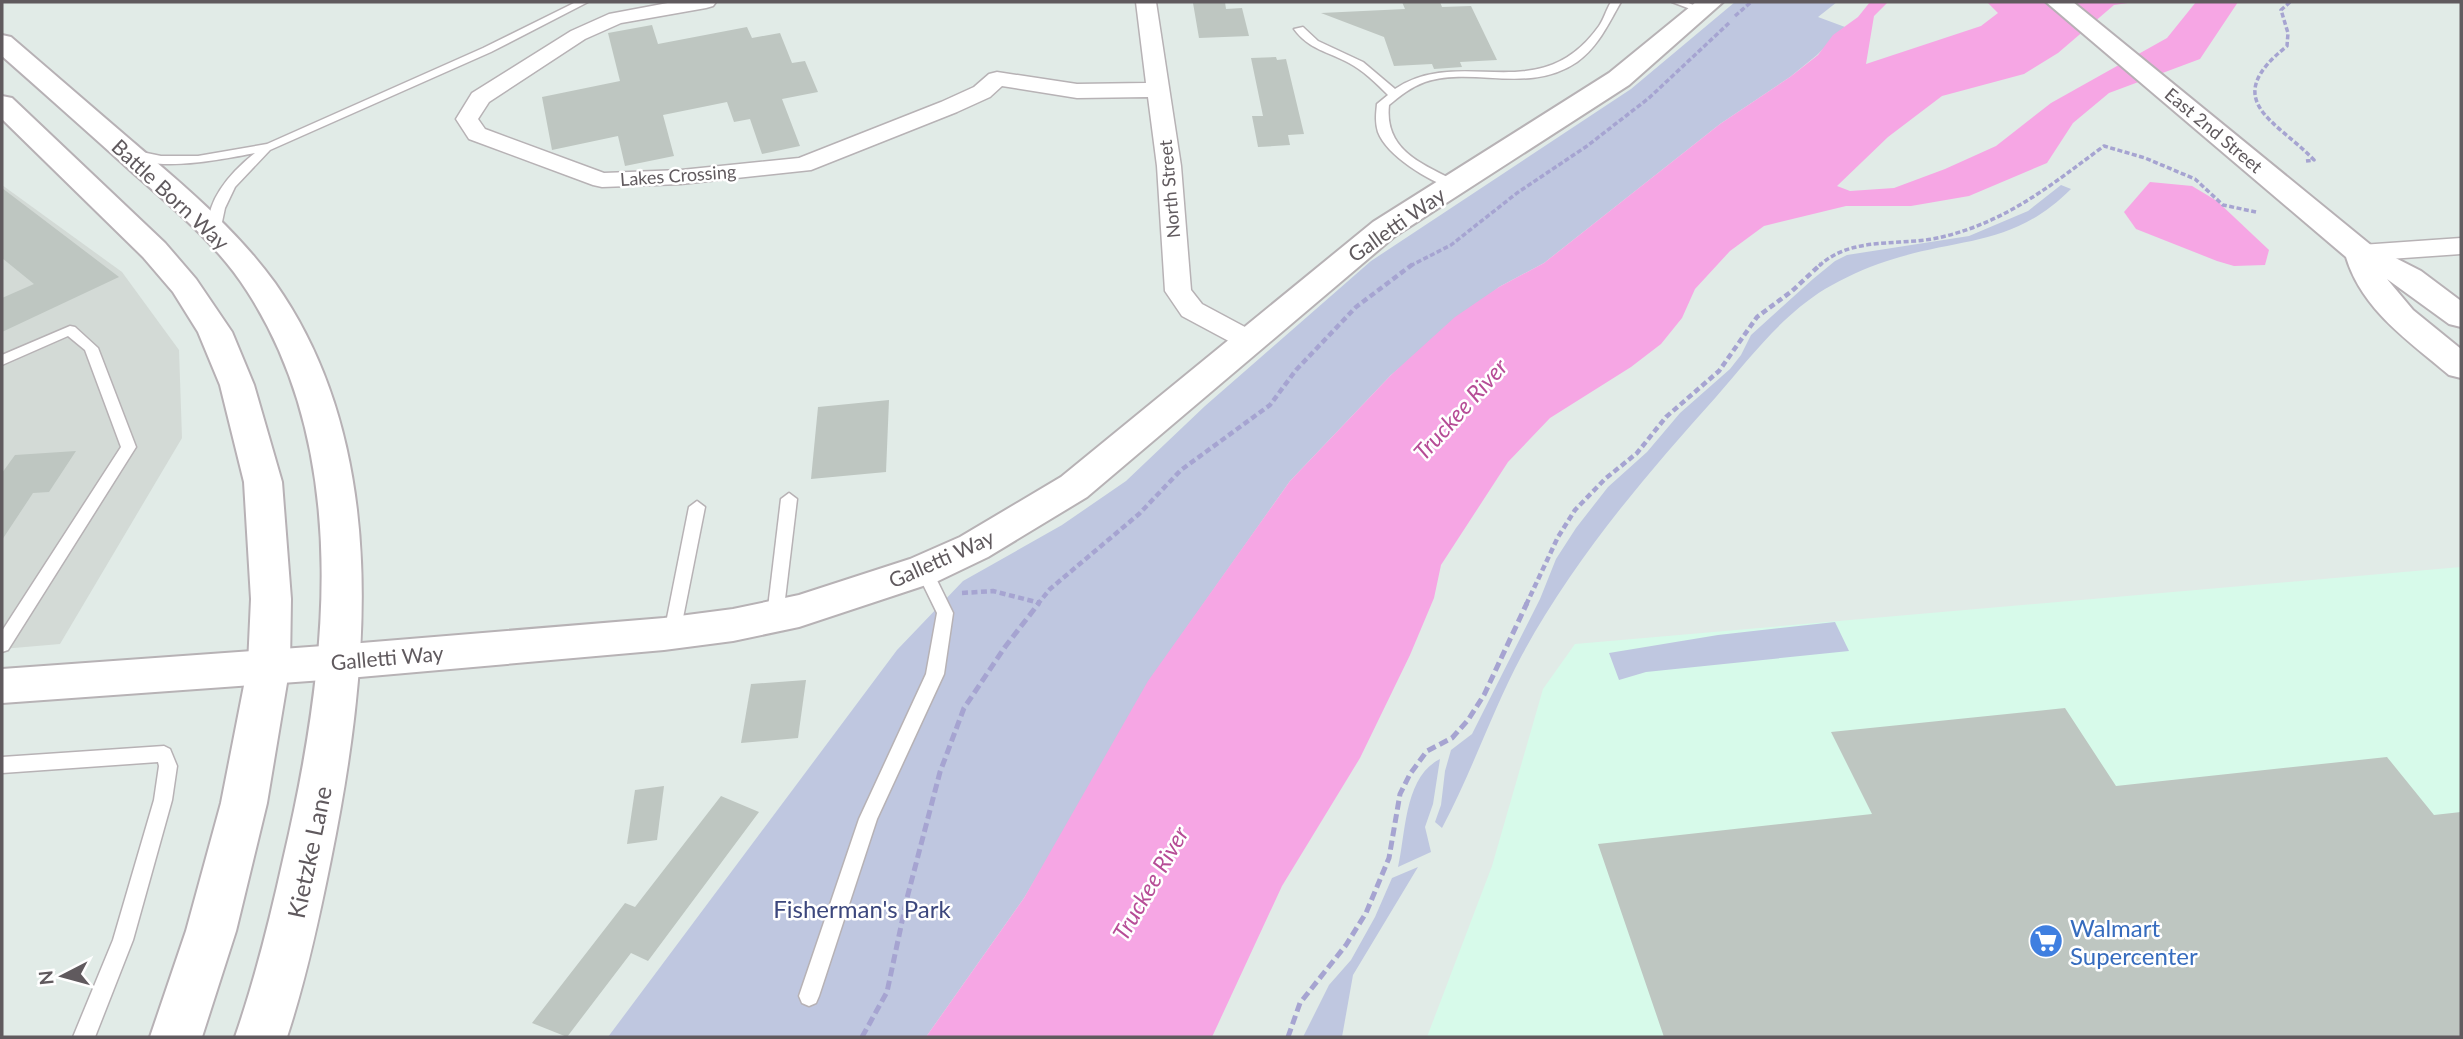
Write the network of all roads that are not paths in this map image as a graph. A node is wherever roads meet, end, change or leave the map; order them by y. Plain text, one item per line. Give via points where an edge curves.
1 (583, 2) edge
2 (706, 2) edge
3 (1146, 2) edge
4 (1616, 2) edge
5 (1696, 5) edge
6 (2062, 5) edge
7 (1299, 29) dead end
8 (2, 43) edge
9 (1159, 90) junction
10 (1394, 95) junction
11 (2, 104) edge
12 (270, 148) junction
13 (129, 154) junction
14 (1453, 185) junction
15 (215, 233) junction
16 (2461, 246) edge
17 (2361, 253) junction
18 (2461, 317) edge
19 (1248, 340) junction
20 (2, 360) edge
21 (2461, 367) edge
22 (789, 499) dead end
23 (697, 507) dead end
24 (931, 582) junction
25 (775, 616) junction
26 (671, 633) junction
27 (2, 645) edge
28 (337, 662) junction
29 (269, 665) junction
30 (2, 686) edge
31 (2, 765) edge
32 (809, 996) dead end
33 (84, 1037) edge
34 (176, 1037) edge
35 (261, 1037) edge

1 - 12 lane
2 - 9 street, Lakes Crossing via 616,18 578,35 480,98 467,119 477,134 602,180 681,177 803,165 949,107 982,92 997,79 1077,91
3 - 9 street, North Street
4 - 10 lane via 1607,23 1569,62 1513,76 1434,77
5 - 14 main road, Galletti Way via 1619,79
6 - 17 main road, East 2nd Street
7 - 10 lane via 1304,38 1375,75
8 - 13 main road, Battle Born Way
9 - 19 street, North Street via 1178,291 1192,310
10 - 14 lane via 1383,104 1381,113 1389,142 1408,159
11 - 29 main road via 161,258 215,332 237,385 263,482 271,599
12 - 13 lane via 198,160
12 - 15 lane via 243,169 224,193 217,207
13 - 15 main road, Battle Born Way
14 - 19 main road, Galletti Way via 1384,229
15 - 28 main road, Battle Born Way via 278,313 303,364 323,424 339,534
16 - 17 street
17 - 18 main road, East 2nd Street via 2410,278
17 - 21 main road, East 2nd Street via 2377,290
19 - 24 main road, Galletti Way via 1074,487
20 - 27 lane via 70,330 91,348 129,447
22 - 25 lane
23 - 26 lane
24 - 25 main road, Galletti Way via 845,597
24 - 32 lane via 945,613 935,674 869,819
25 - 26 main road, Galletti Way
26 - 28 main road, Galletti Way
28 - 29 main road, Galletti Way
28 - 35 main road, Kietzke Lane via 334,718 316,826 289,950
29 - 30 main road, Galletti Way
29 - 34 main road via 244,803 211,931
31 - 33 lane via 164,754 168,766 163,800 123,940

